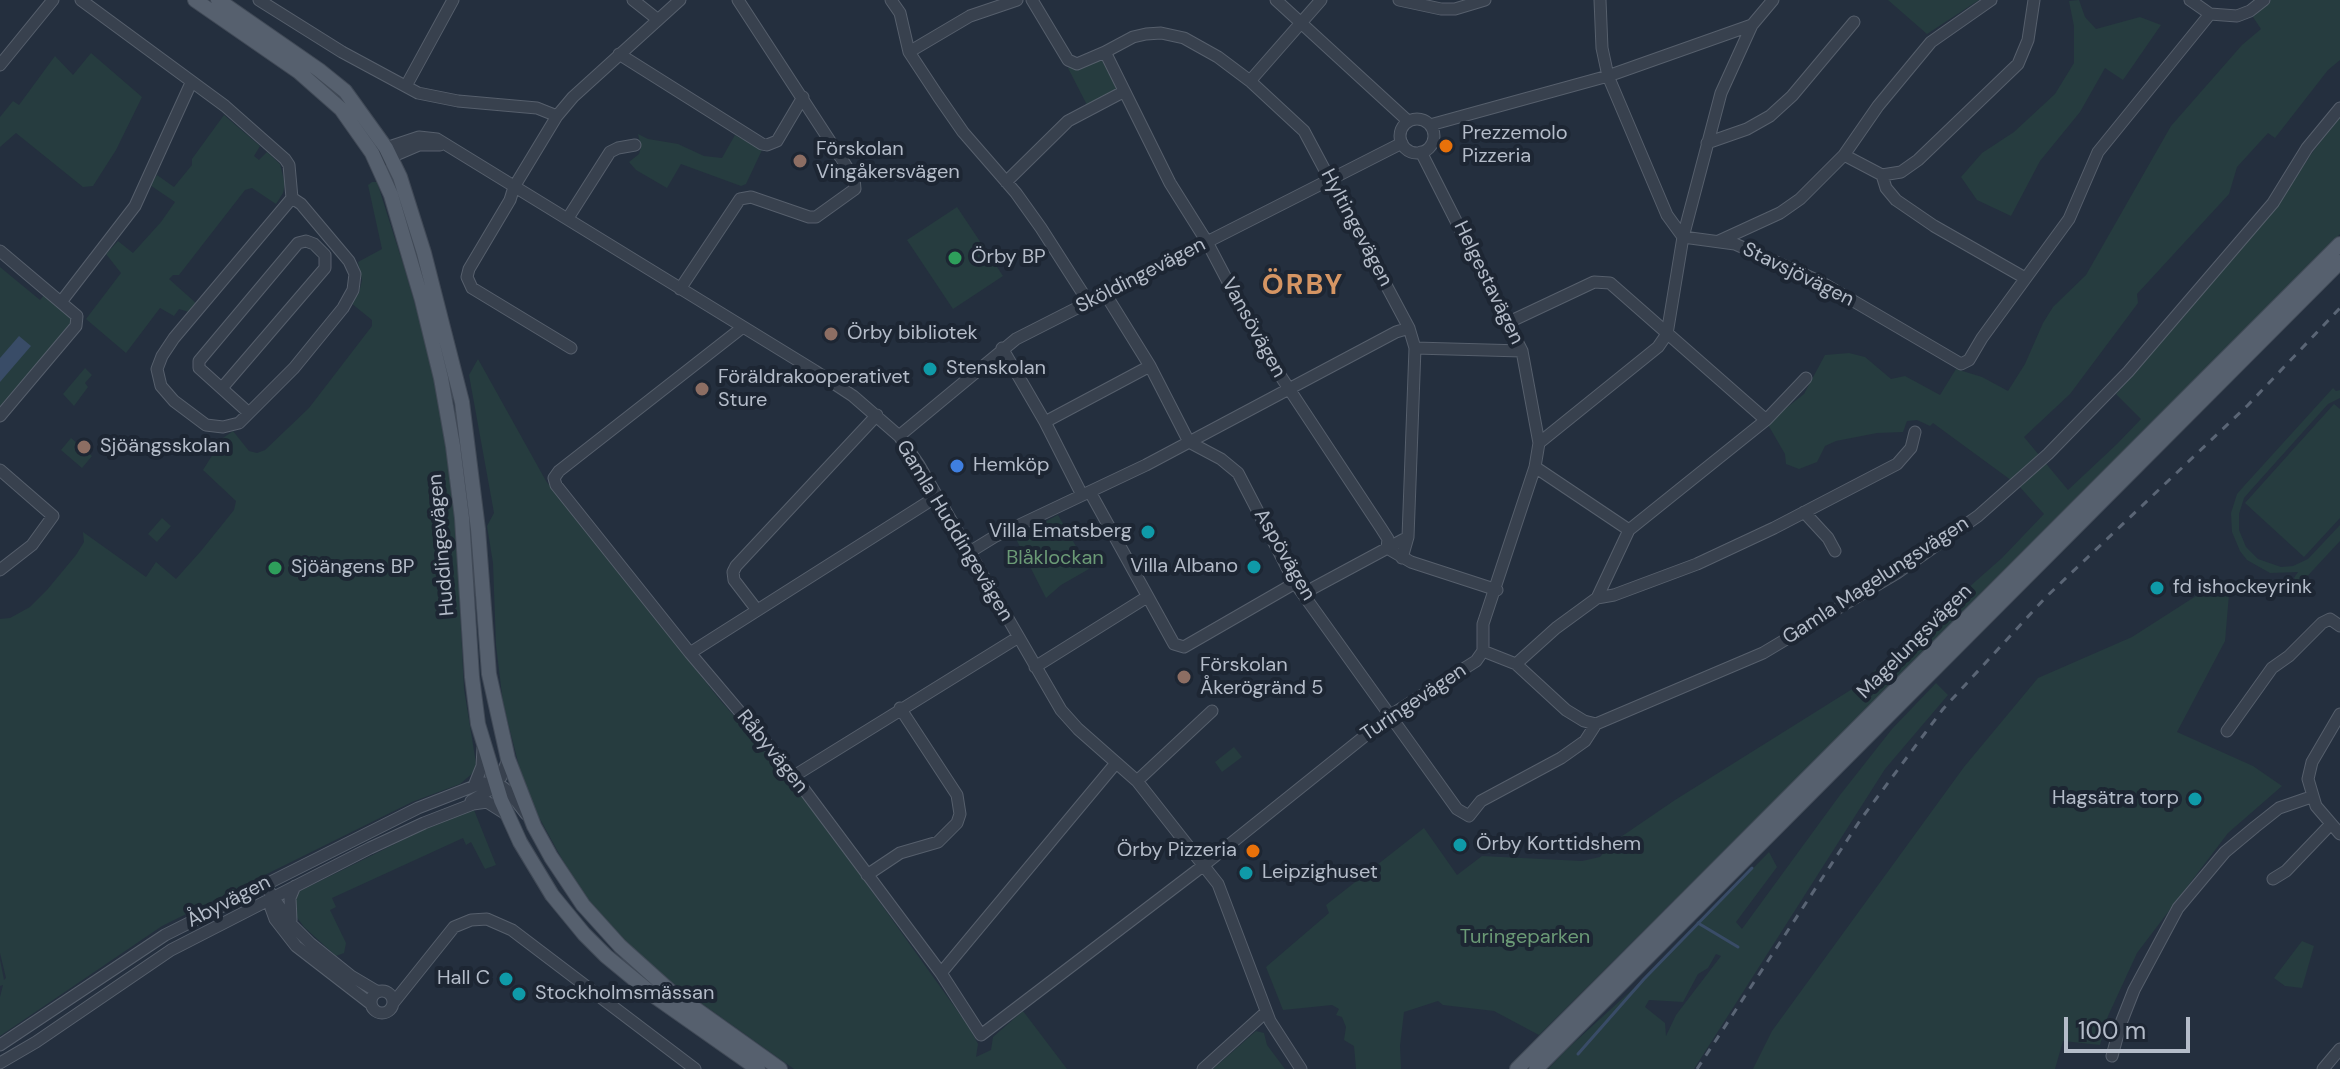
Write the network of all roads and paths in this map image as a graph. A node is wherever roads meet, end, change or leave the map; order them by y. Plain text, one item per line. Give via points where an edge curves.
1 (53, 0) edge
2 (81, 0) edge
3 (195, 0) edge
4 (218, 0) edge
5 (259, 0) edge
6 (453, 0) edge
7 (633, 0) edge
8 (680, 0) edge
9 (738, 0) edge
10 (891, 0) edge
11 (1017, 0) edge
12 (1032, 0) edge
13 (1276, 0) edge
14 (1321, 0) edge
15 (1399, 0) edge
16 (1485, 0) edge
17 (1600, 0) edge
18 (1773, 0) edge
19 (1991, 0) edge
20 (2034, 0) edge
21 (2190, 0) edge
22 (2264, 0) edge
23 (2210, 14) junction
24 (657, 19) junction
25 (1854, 22) dead end
26 (1301, 23) junction
27 (1752, 25) junction
28 (909, 52) junction
29 (1105, 52) junction
30 (619, 54) junction
31 (0, 65) edge
32 (1608, 76) junction
33 (1250, 81) junction
34 (191, 83) junction
35 (406, 86) junction
36 (1123, 92) junction
37 (803, 97) junction
38 (2340, 108) edge
39 (557, 116) junction
40 (1408, 121) junction
41 (1430, 125) junction
42 (1402, 143) junction
43 (1707, 143) junction
44 (635, 145) dead end
45 (1421, 152) junction
46 (382, 155) junction
47 (1844, 155) junction
48 (1882, 175) junction
49 (1331, 179) junction
50 (1006, 182) junction
51 (514, 187) junction
52 (292, 198) junction
53 (568, 218) junction
54 (1683, 237) junction
55 (1719, 241) junction
56 (1207, 242) junction
57 (2340, 244) edge
58 (0, 251) edge
59 (2340, 262) edge
60 (2025, 278) junction
61 (680, 289) junction
62 (1106, 295) junction
63 (61, 302) junction
64 (1089, 303) junction
65 (1507, 323) junction
66 (743, 327) junction
67 (1409, 328) junction
68 (1667, 334) junction
69 (571, 348) dead end
70 (1002, 348) junction
71 (1415, 348) junction
72 (1522, 351) junction
73 (1150, 366) junction
74 (1806, 378) dead end
75 (222, 388) junction
76 (1288, 390) junction
77 (249, 413) junction
78 (877, 415) junction
79 (0, 416) edge
80 (1766, 420) junction
81 (1045, 422) junction
82 (1915, 432) dead end
83 (899, 436) junction
84 (1189, 442) junction
85 (1539, 443) junction
86 (1535, 467) junction
87 (0, 470) edge
88 (1086, 493) junction
89 (936, 497) junction
90 (1804, 512) junction
91 (1629, 530) junction
92 (1408, 537) junction
93 (1387, 548) junction
94 (1835, 551) dead end
95 (968, 553) junction
96 (1402, 558) junction
97 (0, 570) edge
98 (1295, 583) junction
99 (1497, 590) junction
100 (1304, 593) junction
101 (1147, 597) junction
102 (1597, 598) junction
103 (757, 610) junction
104 (2340, 626) edge
105 (1017, 638) junction
106 (1483, 651) junction
107 (690, 653) junction
108 (1516, 664) junction
109 (1035, 667) junction
110 (900, 708) junction
111 (1212, 711) dead end
112 (2340, 714) edge
113 (1391, 715) junction
114 (1596, 724) junction
115 (2227, 731) dead end
116 (483, 743) junction
117 (508, 759) junction
118 (1116, 763) junction
119 (794, 776) junction
120 (1137, 781) junction
121 (495, 784) junction
122 (474, 786) junction
123 (2310, 792) junction
124 (457, 810) junction
125 (507, 814) junction
126 (1469, 816) joint
127 (2330, 825) junction
128 (534, 826) junction
129 (2340, 834) edge
130 (1204, 865) junction
131 (867, 875) junction
132 (2273, 879) dead end
133 (266, 883) junction
134 (295, 886) junction
135 (272, 897) junction
136 (292, 925) junction
137 (941, 973) junction
138 (415, 975) junction
139 (382, 991) junction
140 (394, 1002) junction
141 (371, 1004) junction
142 (1266, 1012) junction
143 (981, 1035) joint
144 (0, 1045) edge
145 (2340, 1049) edge
146 (2112, 1056) dead end
147 (0, 1063) edge
148 (695, 1069) edge
149 (758, 1069) edge
150 (780, 1069) edge
151 (1203, 1069) edge
152 (1301, 1069) edge
153 (1517, 1069) edge
154 (1536, 1069) edge
155 (2323, 1069) edge

1 - 31 street
2 - 34 street
3 - 46 main road, Huddingevägen via 321,89
4 - 46 main road, Huddingevägen via 345,91
5 - 35 street
6 - 35 street
7 - 24 street
8 - 24 street
9 - 37 street
10 - 28 street via 900,13
11 - 28 street via 970,16
12 - 29 street via 1068,60 1077,64
13 - 26 street
14 - 26 street
15 - 16 street via 1441,9
17 - 32 street
18 - 27 street
19 - 47 street via 1931,42
20 - 48 street via 2018,64 1918,160 1901,172
21 - 23 street
22 - 23 street via 2237,16
23 - 60 street via 2098,152 2069,219
24 - 30 street
25 - 43 street via 1770,116
26 - 33 street
26 - 40 street
27 - 32 street
27 - 43 street via 1721,93
28 - 50 street via 963,132
29 - 33 street, Hyltingevägen via 1133,37 1161,33 1184,38
29 - 36 street, Vansövägen
30 - 37 street via 762,144 777,141
30 - 39 street
32 - 41 street
32 - 54 street via 1667,215
33 - 49 street, Hyltingevägen via 1304,131
34 - 52 street via 285,159
34 - 63 street via 135,206
35 - 39 street via 436,98 537,108
36 - 50 street via 1068,121
36 - 56 street, Vansövägen
37 - 61 street via 854,178 855,189 816,217 751,197 740,199
38 - 114 street, Gamla Magelungsvägen via 2273,203 2128,372 1978,516 1897,573 1763,653
39 - 51 street
40 - 41 street
40 - 42 street via 1401,131
41 - 45 street via 1433,141
42 - 45 street
42 - 49 street, Sköldingevägen
43 - 54 street
44 - 53 street via 610,152
45 - 65 street, Helgestavägen
46 - 51 street, Gamla Huddingevägen via 419,137 437,139
46 - 116 main road, Huddingevägen via 422,300 453,446 472,677
46 - 117 main road, Huddingevägen via 424,253 462,402 489,674
47 - 48 street
47 - 55 street via 1780,213
48 - 60 street via 1896,200
49 - 56 street, Sköldingevägen
49 - 67 street, Hyltingevägen
50 - 64 street
51 - 53 street, Gamla Huddingevägen
51 - 69 street via 469,269 468,281
52 - 77 street via 349,261 355,283 316,343
52 - 77 street via 174,338 157,369 161,386 174,401 206,425 230,426
53 - 61 street, Gamla Huddingevägen
54 - 55 street, Stavsjövägen
54 - 68 street
55 - 60 street, Stavsjövägen via 1821,282 1961,364 1969,360
56 - 62 street, Sköldingevägen
56 - 76 street, Vansövägen
57 - 153 main road, Magelungsvägen
58 - 63 street
59 - 154 main road, Magelungsvägen
61 - 66 street, Gamla Huddingevägen
62 - 64 street, Sköldingevägen
62 - 73 street
63 - 79 street via 77,316 76,326
64 - 70 street, Sköldingevägen
65 - 68 street via 1594,282 1610,283
65 - 72 street, Helgestavägen
66 - 78 street, Gamla Huddingevägen
66 - 107 street, Råbyvägen via 554,478
67 - 71 street, Hyltingevägen
67 - 76 street
68 - 80 street
68 - 85 street via 1658,347
70 - 81 street
70 - 83 street, Sköldingevägen
71 - 72 street
71 - 92 street, Hyltingevägen
72 - 85 street, Helgestavägen
73 - 81 street
73 - 84 street
74 - 80 street
75 - 75 street via 325,268 325,255 314,244 298,243 201,356 199,368
75 - 77 street
76 - 84 street
76 - 93 street, Vansövägen via 1388,539
78 - 83 street, Gamla Huddingevägen
78 - 103 street via 736,566 734,580
80 - 91 street
81 - 88 street
82 - 90 street via 1911,448 1897,464
83 - 89 street, Gamla Huddingevägen
84 - 88 street
84 - 98 street, Aspövägen via 1238,473
85 - 86 street, Helgestavägen
86 - 91 street
86 - 99 street, Helgestavägen
87 - 97 street via 53,516 32,545
88 - 95 street
88 - 101 street
89 - 95 street, Gamla Huddingevägen
89 - 103 street
90 - 94 street
90 - 102 street via 1697,564
91 - 102 street
92 - 93 street
92 - 96 street, Hyltingevägen
93 - 96 street
93 - 100 street
95 - 105 street, Gamla Huddingevägen
96 - 99 street
98 - 100 street, Aspövägen
98 - 101 street via 1184,647 1174,644
99 - 106 street, Helgestavägen via 1482,631
100 - 113 street, Aspövägen
101 - 109 street
102 - 108 street
103 - 107 street
104 - 115 street via 2330,619 2322,623 2272,668
105 - 109 street, Gamla Huddingevägen
105 - 110 street
106 - 108 street, Turingevägen
106 - 113 street, Turingevägen via 1476,661
107 - 119 street, Råbyvägen
108 - 114 street via 1566,710
109 - 118 street, Gamla Huddingevägen via 1061,710
110 - 119 street
110 - 131 street via 957,795 960,814 938,842 900,853
111 - 120 street
112 - 123 street via 2312,762
113 - 126 street, Aspövägen via 1457,809
113 - 130 street, Turingevägen
114 - 126 street, Gamla Magelungsvägen via 1585,741 1481,801
116 - 121 main road, Huddingevägen
116 - 122 street
117 - 121 street, Åbyvägen
117 - 128 main road, Huddingevägen
118 - 120 street, Gamla Huddingevägen
118 - 137 street
119 - 131 street, Råbyvägen
120 - 130 street, Gamla Huddingevägen
121 - 122 street, Åbyvägen
121 - 124 street, Åbyvägen
121 - 125 main road, Huddingevägen
121 - 128 street via 509,792
122 - 133 street, Åbyvägen
123 - 127 street
123 - 146 street via 2279,808 2225,852 2178,908 2134,990
124 - 125 street, Åbyvägen via 487,802
124 - 134 street, Åbyvägen
125 - 149 main road, Huddingevägen via 552,895 584,934 634,980
127 - 129 street
127 - 132 street
128 - 150 main road, Huddingevägen via 583,905 620,946 669,990
130 - 142 street, Gamla Huddingevägen via 1218,884
130 - 143 street, Turingevägen
131 - 137 street, Råbyvägen
133 - 135 street
133 - 144 street, Åbyvägen via 165,935
134 - 135 street, Åbyvägen
134 - 136 street via 290,898
135 - 136 street
135 - 141 street via 275,919 296,946
135 - 147 street, Åbyvägen via 171,950
136 - 139 street via 332,961
137 - 143 street, Råbyvägen
138 - 139 street
138 - 140 street
138 - 148 street via 454,927 471,920 494,921
139 - 140 street
139 - 141 street
140 - 141 street via 382,1014
142 - 151 street
142 - 152 street, Gamla Huddingevägen
145 - 155 street

